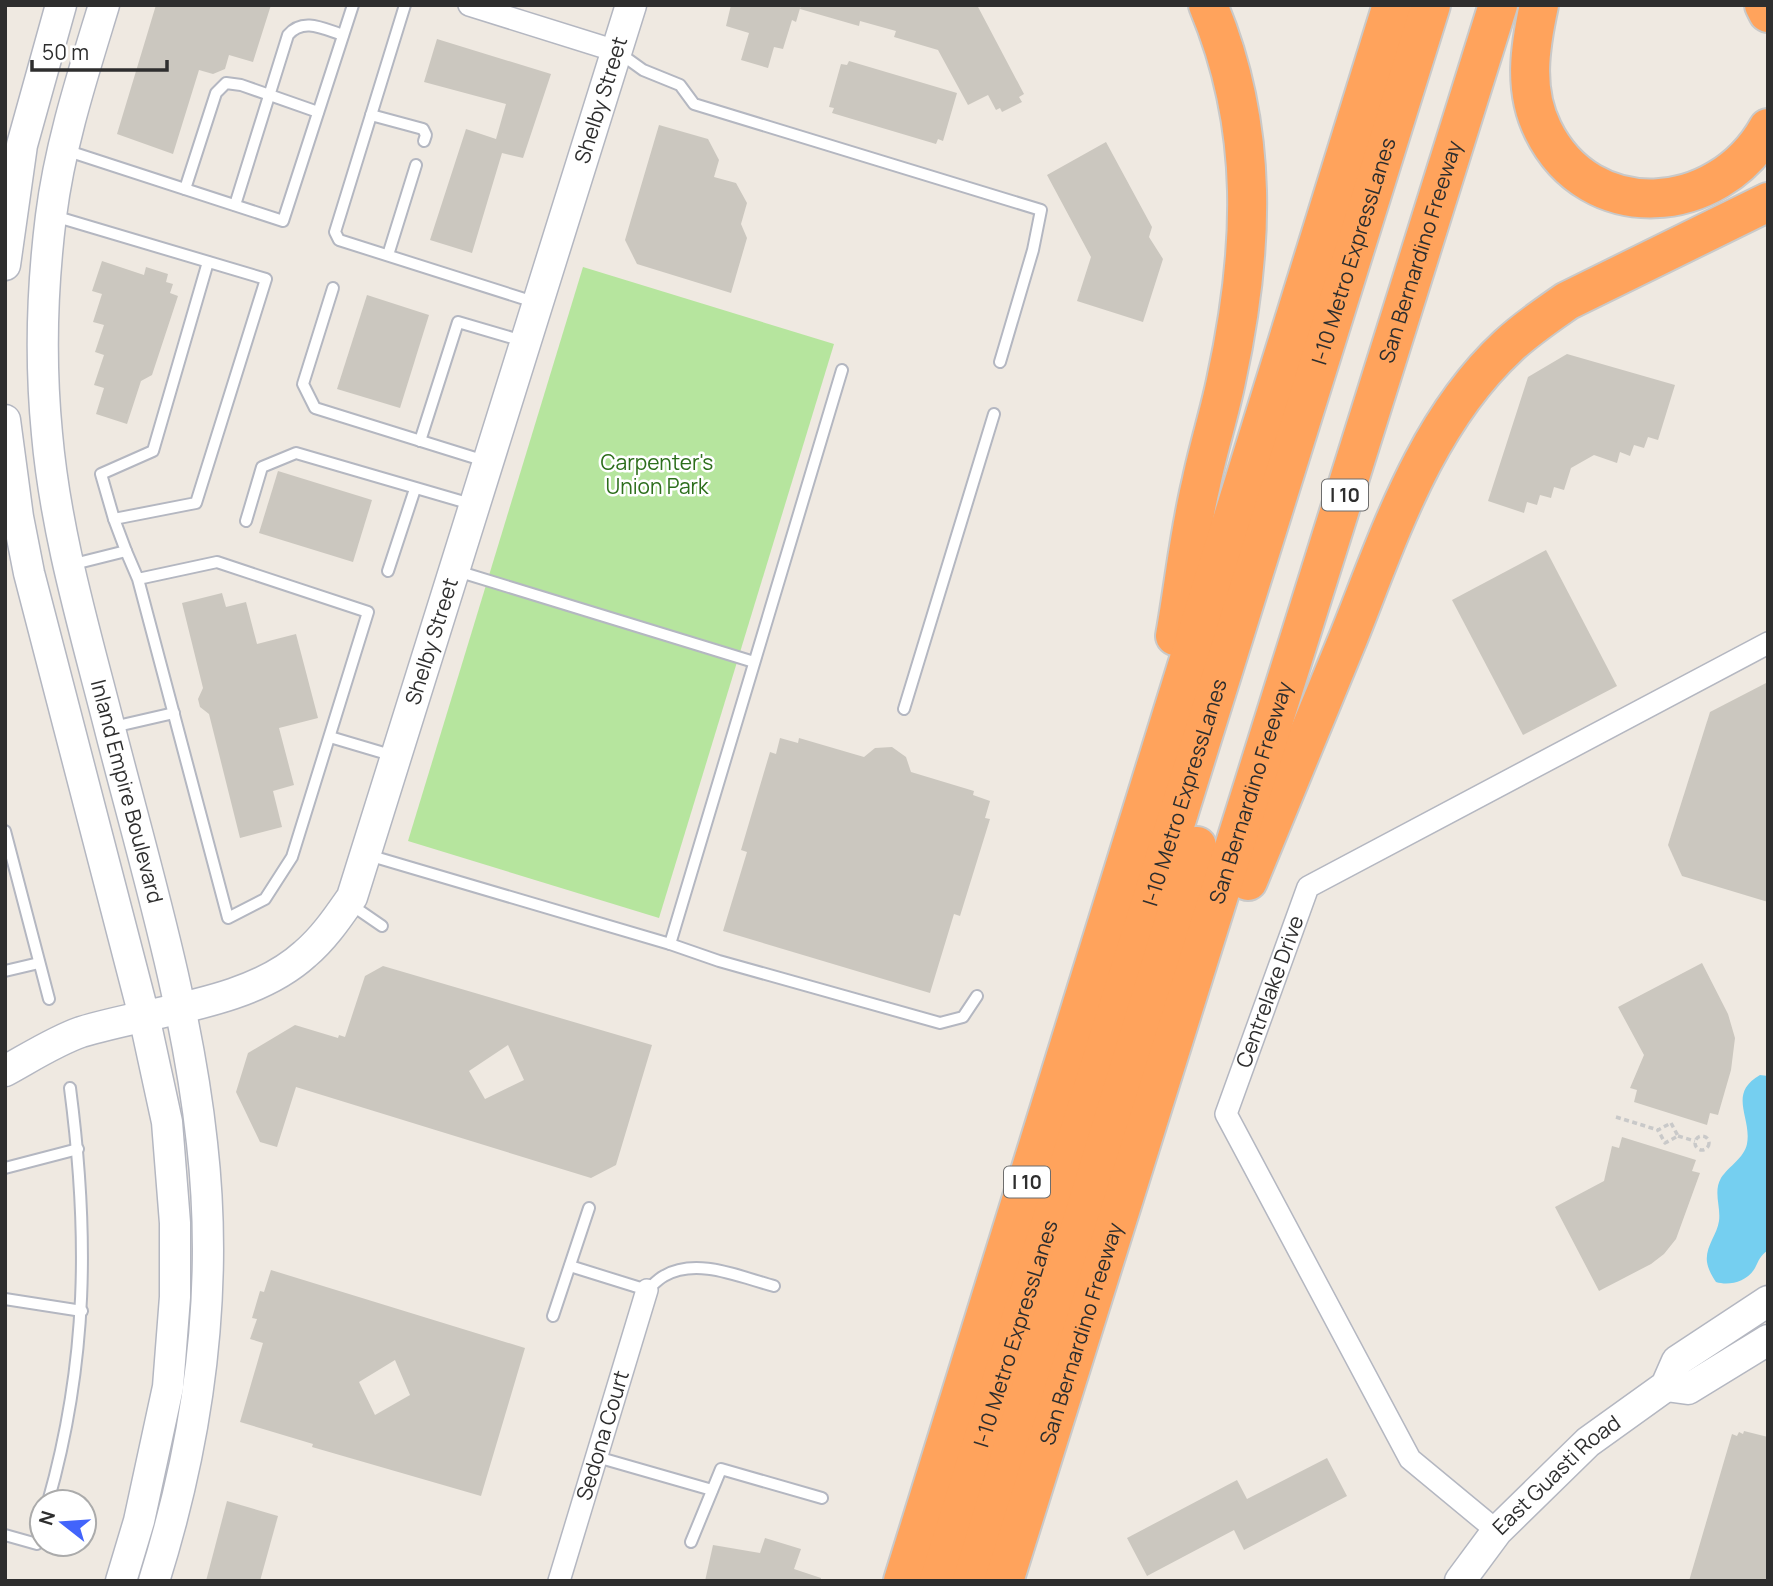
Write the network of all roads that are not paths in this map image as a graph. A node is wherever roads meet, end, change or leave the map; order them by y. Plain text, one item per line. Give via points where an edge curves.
1 (61, 5) edge
2 (104, 5) edge
3 (353, 5) edge
4 (405, 5) edge
5 (468, 5) edge
6 (631, 5) edge
7 (1208, 5) edge
8 (1367, 5) edge
9 (1392, 5) edge
10 (1402, 5) edge
11 (1431, 5) edge
12 (1459, 5) edge
13 (1497, 5) edge
14 (1539, 5) edge
15 (1764, 5) edge
16 (1768, 13) edge
17 (343, 35) junction
18 (616, 51) junction
19 (269, 95) junction
20 (1359, 110) junction
21 (318, 112) junction
22 (371, 115) junction
23 (1394, 125) junction
24 (1768, 128) edge
25 (424, 141) dead end
26 (64, 150) junction
27 (416, 165) dead end
28 (185, 189) junction
29 (1768, 202) edge
30 (235, 205) junction
31 (51, 215) junction
32 (388, 255) junction
33 (208, 262) junction
34 (5, 265) edge
35 (333, 288) dead end
36 (537, 303) junction
37 (525, 342) junction
38 (1000, 362) dead end
39 (842, 370) dead end
40 (993, 414) dead end
41 (5, 420) edge
42 (420, 441) junction
43 (488, 461) junction
44 (415, 489) junction
45 (474, 505) junction
46 (114, 519) junction
47 (246, 521) dead end
48 (126, 551) junction
49 (67, 565) junction
50 (454, 570) junction
51 (388, 571) dead end
52 (17, 576) edge
53 (138, 579) junction
54 (1768, 643) edge
55 (754, 662) junction
56 (904, 709) dead end
57 (174, 713) junction
58 (110, 727) junction
59 (330, 737) junction
60 (396, 756) junction
61 (1151, 783) junction
62 (6, 838) edge
63 (365, 854) junction
64 (348, 903) junction
65 (382, 926) dead end
66 (670, 944) junction
67 (40, 963) junction
68 (5, 971) edge
69 (1192, 985) junction
70 (976, 996) dead end
71 (49, 999) dead end
72 (180, 1007) junction
73 (144, 1016) junction
74 (5, 1071) edge
75 (70, 1088) dead end
76 (78, 1149) junction
77 (5, 1168) edge
78 (589, 1208) dead end
79 (570, 1266) junction
80 (774, 1286) dead end
81 (647, 1290) junction
82 (5, 1299) edge
83 (1768, 1301) edge
84 (82, 1311) junction
85 (553, 1316) dead end
86 (1768, 1340) edge
87 (1666, 1386) junction
88 (597, 1457) junction
89 (52, 1488) edge
90 (712, 1490) junction
91 (822, 1497) dead end
92 (1497, 1531) junction
93 (5, 1535) edge
94 (28, 1541) edge
95 (691, 1542) dead end
96 (121, 1581) edge
97 (154, 1581) edge
98 (559, 1581) edge
99 (903, 1581) edge
100 (939, 1581) edge
101 (972, 1581) edge
102 (1004, 1581) edge
103 (1460, 1581) edge

1 - 34 main road via 18,144
2 - 26 main road, Inland Empire Boulevard
3 - 17 lane
4 - 22 lane
5 - 18 street
6 - 18 main road, Shelby Street
7 - 61 highway via 1240,108 1249,220 1240,309 1200,487
8 - 20 highway via 1359,34
9 - 20 highway, I 10
10 - 23 highway
11 - 23 highway, I-10 Metro ExpressLanes
12 - 101 highway, I-10 Metro ExpressLanes
13 - 69 highway, San Bernardino Freeway / I 10
14 - 24 highway via 1529,72 1537,115 1555,150 1593,182 1651,198 1698,191 1735,170
15 - 16 highway
17 - 19 lane via 305,24 295,27 288,35
17 - 21 lane
18 - 36 main road, Shelby Street
18 - 38 lane via 643,70 680,85 694,104 1041,210
19 - 21 lane
19 - 28 lane via 226,83 216,93
19 - 30 lane
20 - 61 highway, I 10
21 - 30 lane via 282,221
22 - 25 lane via 422,129
22 - 32 lane via 335,232 339,240
23 - 100 highway, I-10 Metro ExpressLanes
26 - 28 lane
26 - 31 main road, Inland Empire Boulevard
27 - 32 lane
28 - 30 lane
29 - 69 highway via 1567,301 1508,346 1466,393 1416,474 1242,895
31 - 33 lane
31 - 49 main road, Inland Empire Boulevard via 43,346 47,435
32 - 36 lane
33 - 46 lane via 153,452 101,474
33 - 46 lane via 266,279 196,503
35 - 42 lane via 303,384 315,408
36 - 37 main road, Shelby Street
37 - 42 lane via 458,322
37 - 43 main road, Shelby Street
39 - 55 lane
40 - 56 lane
41 - 52 main road, Inland Empire Boulevard via 18,517
42 - 43 lane
43 - 45 main road, Shelby Street
44 - 45 lane
44 - 47 lane via 296,453 262,467
44 - 51 lane
45 - 50 main road, Shelby Street
46 - 48 lane
48 - 49 lane
48 - 53 lane
49 - 52 main road
49 - 58 main road, Inland Empire Boulevard
50 - 55 lane
50 - 60 main road, Shelby Street
52 - 73 main road, Inland Empire Boulevard
53 - 57 lane
53 - 59 lane via 217,562 368,612
54 - 92 street, Centrelake Drive via 1308,887 1226,1114 1410,1460
55 - 66 lane
57 - 58 lane
57 - 59 lane via 228,918 265,899 292,857
58 - 72 main road, Inland Empire Boulevard
59 - 60 lane
60 - 63 main road, Shelby Street
61 - 99 highway, I 10
62 - 67 lane
63 - 64 main road, Shelby Street
63 - 66 lane
64 - 65 lane
64 - 72 main road, Shelby Street via 305,955 276,975 239,992
66 - 70 lane via 940,1023 963,1017
67 - 68 lane
67 - 71 lane
69 - 102 highway, San Bernardino Freeway / I 10
72 - 73 main road, Shelby Street
72 - 97 main road, Inland Empire Boulevard via 204,1166 207,1312 200,1390
73 - 74 main road, Shelby Street via 79,1033
73 - 96 main road, Inland Empire Boulevard via 167,1122 175,1297 168,1387 148,1485
75 - 76 lane
76 - 77 lane
76 - 84 lane
78 - 79 lane
79 - 81 lane
79 - 85 lane
80 - 81 lane via 706,1268 665,1275
81 - 88 street, Sedona Court
82 - 84 lane
83 - 87 main road, East Guasti Road via 1677,1361
84 - 89 lane via 76,1369
86 - 87 main road, East Guasti Road via 1688,1389
87 - 92 main road, East Guasti Road via 1588,1441
88 - 90 lane
88 - 98 street, Sedona Court
90 - 91 lane via 721,1469
90 - 95 lane
92 - 103 main road, East Guasti Road
93 - 94 lane

